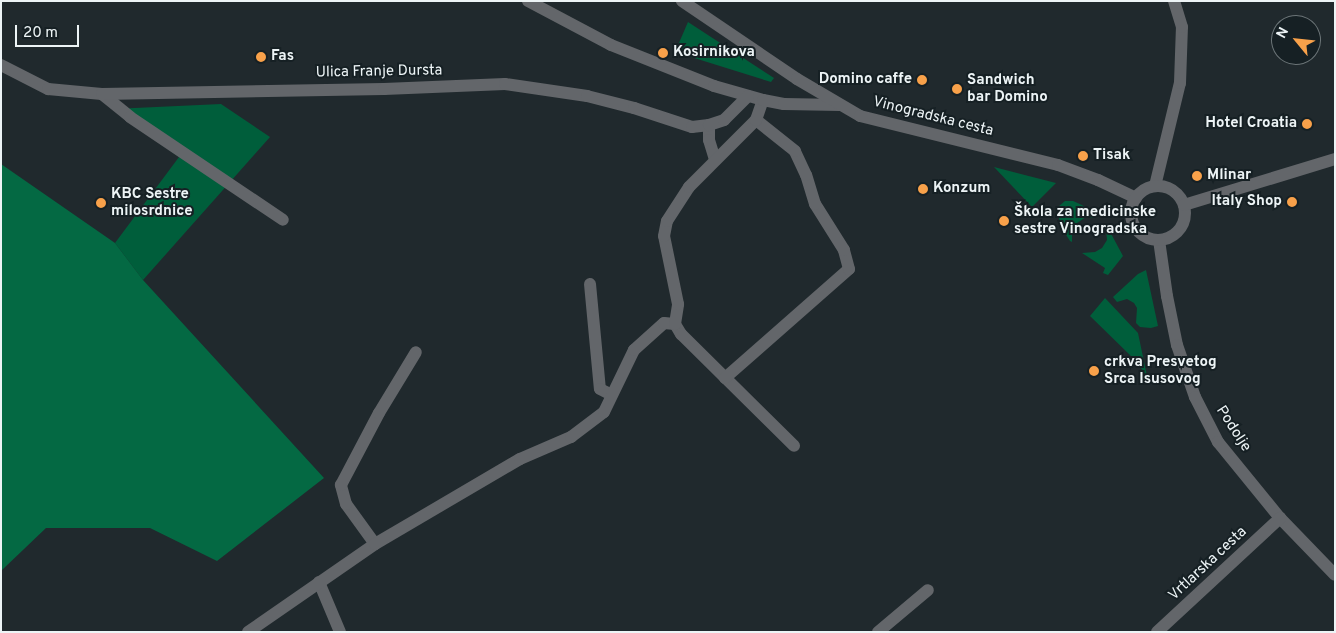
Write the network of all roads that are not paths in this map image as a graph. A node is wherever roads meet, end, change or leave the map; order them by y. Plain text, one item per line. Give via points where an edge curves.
1 (528, 1) edge
2 (682, 1) edge
3 (1174, 1) edge
4 (1, 65) edge
5 (102, 94) junction
6 (748, 96) junction
7 (762, 100) junction
8 (840, 105) junction
9 (756, 120) junction
10 (709, 125) junction
11 (1335, 159) edge
12 (715, 160) junction
13 (1155, 186) junction
14 (1136, 198) junction
15 (1184, 205) junction
16 (283, 220) dead end
17 (1159, 240) junction
18 (590, 284) dead end
19 (678, 329) junction
20 (416, 352) dead end
21 (725, 378) junction
22 (612, 396) junction
23 (794, 446) dead end
24 (1280, 518) junction
25 (375, 544) junction
26 (1335, 575) edge
27 (319, 582) junction
28 (928, 590) dead end
29 (248, 632) edge
30 (340, 632) edge
31 (878, 632) edge
32 (1157, 632) edge

1 - 6 street, Vinogradska cesta via 612,45
2 - 8 street
3 - 13 street via 1182,27 1180,83
4 - 5 street, Ulica Franje Dursta via 48,89
5 - 10 street, Ulica Franje Dursta via 505,84 587,96 692,127
5 - 16 street
6 - 7 street, Vinogradska cesta
6 - 10 street, Ulica Franje Dursta via 724,120
7 - 8 street, Vinogradska cesta
7 - 9 street
8 - 14 street, Vinogradska cesta via 870,119 1058,165
9 - 12 street
9 - 21 street via 795,151 815,204 844,250 849,269
10 - 12 street
11 - 15 street
12 - 19 street via 689,187 667,221 664,236 678,304
13 - 14 street
13 - 15 street via 1172,190
14 - 17 street via 1132,214 1135,227 1146,237
15 - 17 street via 1185,216 1180,228 1170,238
17 - 24 street, Podolje via 1177,345 1195,397 1218,442
18 - 22 street via 600,389
19 - 21 street
19 - 22 street via 664,323 634,350
20 - 25 street via 341,485 346,504
21 - 23 street
22 - 25 street via 604,412 571,437 520,459
24 - 26 street, Podolje
24 - 32 street, Vrtlarska cesta
25 - 27 street
27 - 29 street
27 - 30 street
28 - 31 street

